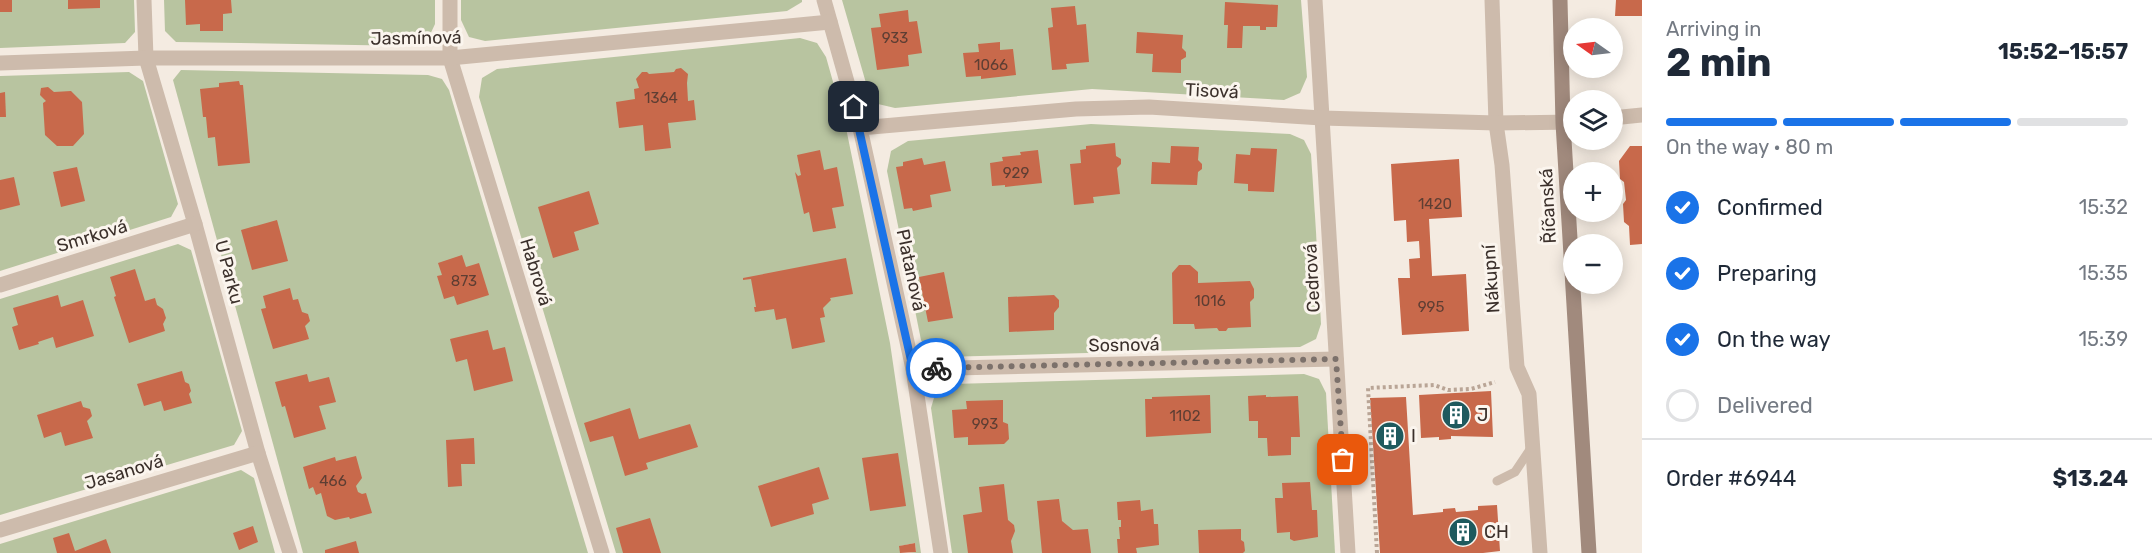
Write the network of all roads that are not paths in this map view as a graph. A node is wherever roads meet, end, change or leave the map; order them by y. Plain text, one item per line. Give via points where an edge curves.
1 (144, 0) edge
2 (450, 0) edge
3 (824, 0) edge
4 (1315, 0) edge
5 (1492, 0) edge
6 (1560, 0) edge
7 (830, 22) junction
8 (146, 58) junction
9 (450, 58) junction
10 (0, 63) edge
11 (1566, 90) edge
12 (1642, 115) edge
13 (1623, 117) edge
14 (1323, 118) junction
15 (1496, 123) junction
16 (1563, 123) edge
17 (860, 128) junction
18 (1569, 150) edge
19 (195, 224) junction
20 (0, 285) edge
21 (1336, 359) junction
22 (913, 369) junction
23 (1532, 444) junction
24 (258, 453) junction
25 (1497, 481) dead end
26 (0, 530) edge
27 (290, 553) edge
28 (602, 553) edge
29 (941, 553) edge
30 (1348, 553) edge
31 (1540, 553) edge
32 (1589, 553) edge

1 - 8 street, U Parku
2 - 9 street, Habrová
3 - 7 street, Platanová
4 - 14 street, Cedrová
5 - 15 street, Nákupní
6 - 11 main road, Říčanská
7 - 9 street, Jasmínová
7 - 17 street, Platanová
8 - 9 street, Jasmínová
8 - 10 street, Jasmínová
8 - 19 street, U Parku
9 - 28 street, Habrová
12 - 13 street
14 - 15 street, Tisová
14 - 17 street, Tisová via 1149,107 982,116
14 - 21 street, Cedrová
15 - 16 street, Tisová
15 - 23 street, Nákupní via 1518,367 1529,394
17 - 22 street, Platanová
18 - 32 main road, Říčanská
19 - 20 street, Smrková
19 - 24 street, U Parku
21 - 22 street, Sosnová
21 - 30 street, Cedrová
22 - 29 street, Platanová
23 - 25 lane via 1515,472
23 - 31 street, Nákupní
24 - 26 street, Jasanová
24 - 27 street, U Parku

